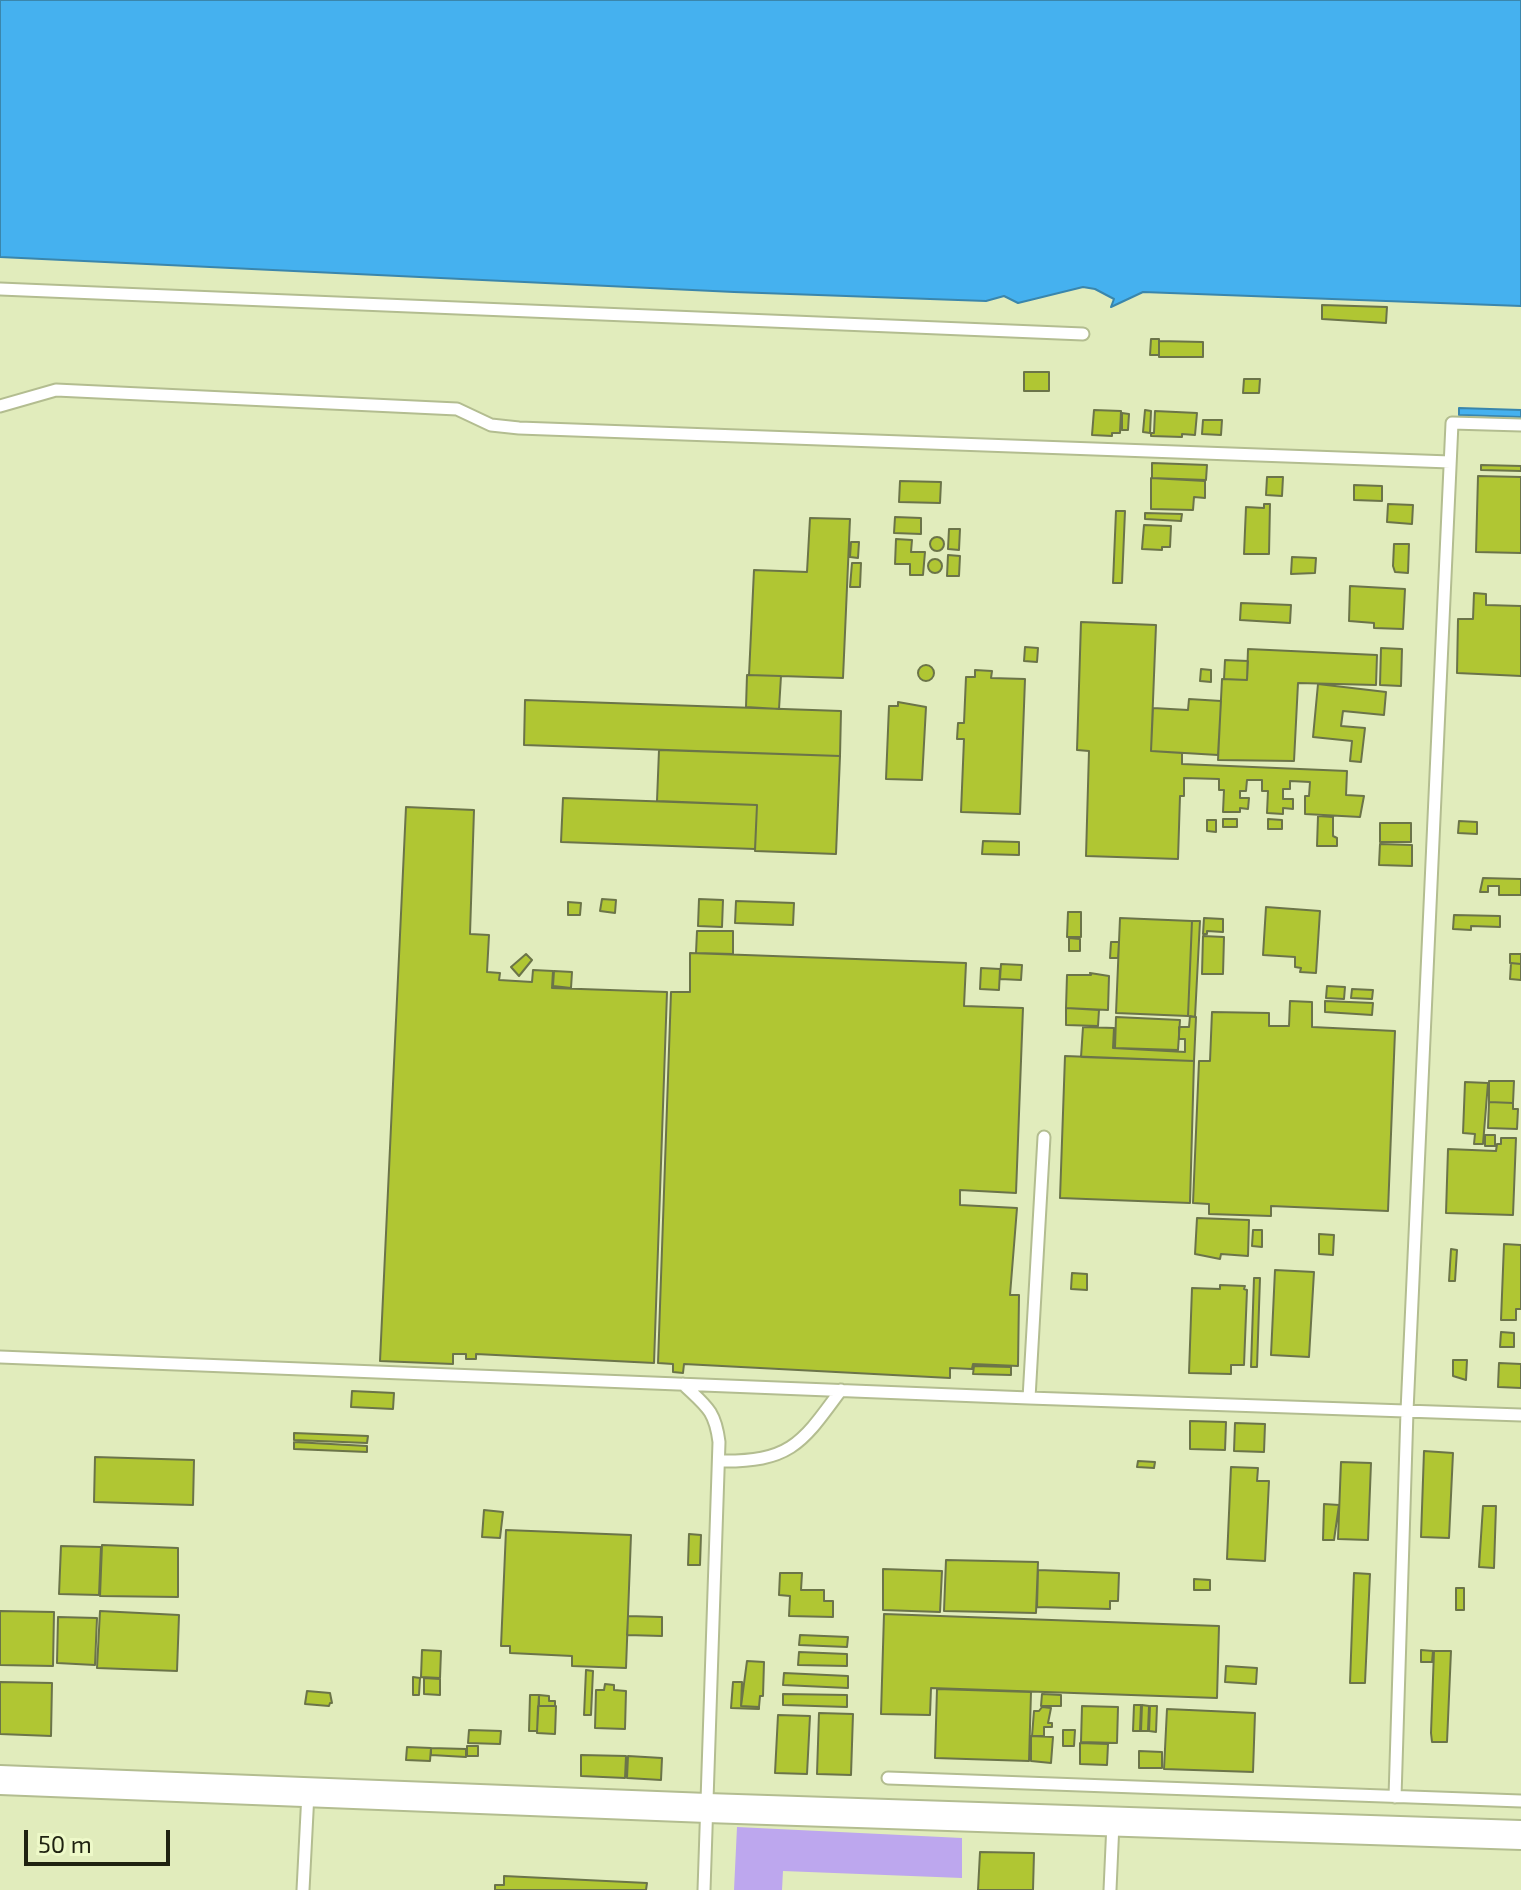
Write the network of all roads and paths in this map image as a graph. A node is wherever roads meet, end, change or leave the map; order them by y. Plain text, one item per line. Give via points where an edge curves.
1 (0, 289) edge
2 (1083, 334) dead end
3 (0, 406) edge
4 (1521, 425) edge
5 (1450, 462) junction
6 (1044, 1137) dead end
7 (0, 1357) edge
8 (683, 1384) junction
9 (841, 1390) junction
10 (1029, 1398) junction
11 (1407, 1411) junction
12 (1521, 1415) edge
13 (720, 1461) junction
14 (888, 1778) dead end
15 (0, 1780) edge
16 (308, 1792) junction
17 (1395, 1797) junction
18 (1521, 1801) edge
19 (707, 1808) junction
20 (1113, 1822) junction
21 (1521, 1835) edge
22 (303, 1890) edge
23 (704, 1890) edge
24 (1110, 1890) edge

1 - 2 lane
3 - 5 lane via 56,390 457,409 491,425 519,428
4 - 5 lane via 1452,423
5 - 11 lane
6 - 10 lane
7 - 8 lane
8 - 9 lane
8 - 13 lane via 716,1421
9 - 10 lane
9 - 13 lane via 809,1434 790,1450
10 - 11 lane
11 - 12 lane
11 - 17 lane
13 - 19 lane
14 - 17 lane
15 - 16 street
16 - 19 street
16 - 22 lane
17 - 18 lane
19 - 20 street
19 - 23 lane
20 - 21 street
20 - 24 lane

